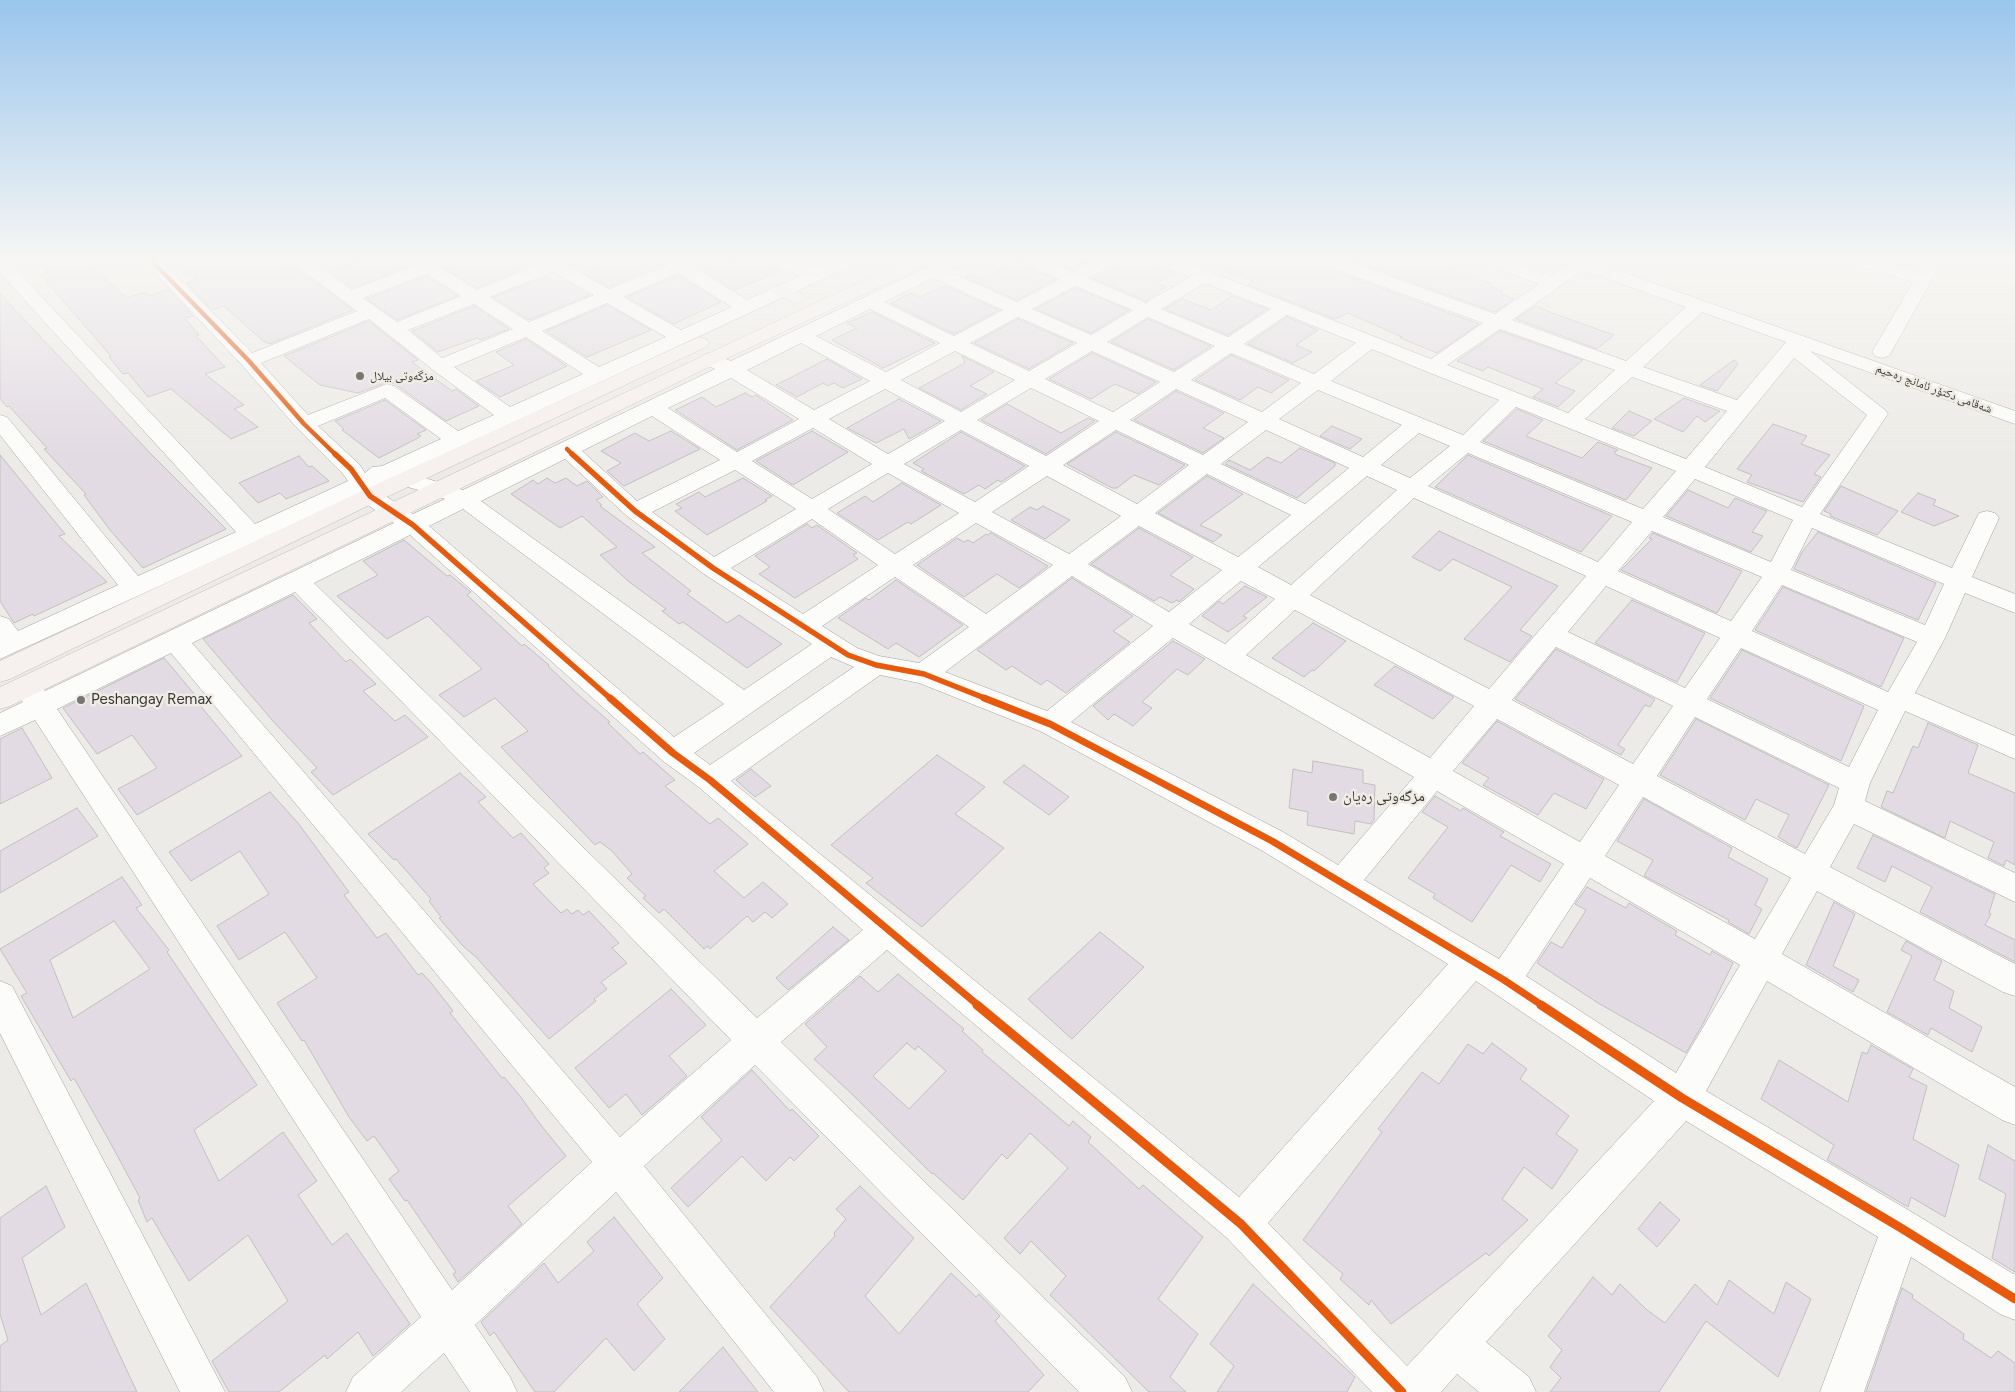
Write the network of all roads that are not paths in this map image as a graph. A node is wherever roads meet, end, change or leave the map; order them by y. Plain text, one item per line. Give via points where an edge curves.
1 (58, 325) edge
2 (214, 325) edge
3 (339, 325) edge
4 (389, 325) edge
5 (405, 325) edge
6 (519, 325) edge
7 (539, 325) edge
8 (659, 325) edge
9 (706, 325) edge
10 (721, 325) edge
11 (802, 325) edge
12 (821, 325) edge
13 (918, 325) edge
14 (990, 325) edge
15 (1051, 325) edge
16 (1122, 325) edge
17 (1185, 325) edge
18 (1260, 325) edge
19 (1327, 325) edge
20 (1492, 325) edge
21 (1509, 325) edge
22 (1677, 325) edge
23 (1747, 325) edge
24 (1803, 325) edge
25 (1898, 325) edge
26 (395, 329) junction
27 (527, 330) junction
28 (800, 335) junction
29 (680, 337) junction
30 (1371, 341) junction
31 (956, 343) junction
32 (1091, 343) junction
33 (1231, 344) junction
34 (1796, 344) junction
35 (1882, 352) junction
36 (249, 361) junction
37 (720, 364) junction
38 (440, 366) junction
39 (1432, 367) junction
40 (1629, 368) junction
41 (598, 375) junction
42 (1029, 380) junction
43 (886, 381) junction
44 (1175, 381) junction
45 (1316, 382) junction
46 (1971, 382) dead end
47 (1514, 398) junction
48 (652, 407) junction
49 (1741, 409) junction
50 (509, 416) junction
51 (2015, 418) edge
52 (813, 420) junction
53 (961, 420) junction
54 (0, 421) edge
55 (1114, 421) junction
56 (1264, 421) junction
57 (1571, 421) junction
58 (1418, 423) junction
59 (304, 424) junction
60 (456, 440) junction
61 (1467, 443) junction
62 (567, 449) junction
63 (736, 462) junction
64 (888, 464) junction
65 (1204, 465) junction
66 (1046, 466) junction
67 (1365, 467) junction
68 (1691, 469) junction
69 (395, 476) junction
70 (361, 483) junction
71 (1412, 488) junction
72 (440, 490) junction
73 (464, 499) junction
74 (812, 509) junction
75 (635, 510) junction
76 (975, 513) junction
77 (1307, 514) junction
78 (1138, 515) junction
79 (1807, 516) junction
80 (1988, 518) dead end
81 (403, 519) junction
82 (1647, 520) junction
83 (250, 534) junction
84 (895, 565) junction
85 (1070, 565) junction
86 (712, 568) junction
87 (1240, 569) junction
88 (1777, 573) junction
89 (1602, 574) junction
90 (297, 580) junction
91 (1959, 580) junction
92 (134, 588) junction
93 (1293, 597) junction
94 (2015, 604) edge
95 (1171, 625) junction
96 (803, 626) junction
97 (987, 627) junction
98 (1551, 634) junction
99 (1736, 634) junction
100 (1932, 638) junction
101 (4, 640) edge
102 (174, 640) junction
103 (831, 644) junction
104 (1227, 657) junction
105 (876, 665) junction
106 (924, 674) junction
107 (16, 691) edge
108 (1897, 701) junction
109 (1691, 702) junction
110 (743, 703) junction
111 (1493, 704) junction
112 (1050, 724) junction
113 (0, 725) edge
114 (2015, 748) edge
115 (673, 753) junction
116 (1433, 774) junction
117 (710, 780) junction
118 (1638, 780) junction
119 (1852, 795) junction
120 (1584, 860) junction
121 (1810, 872) junction
122 (1342, 883) junction
123 (2015, 888) edge
124 (887, 930) junction
125 (1761, 960) junction
126 (1472, 961) junction
127 (1504, 980) junction
128 (2015, 981) edge
129 (0, 997) edge
130 (756, 1041) junction
131 (1682, 1098) junction
132 (2015, 1107) edge
133 (618, 1164) junction
134 (1242, 1224) junction
135 (1901, 1228) junction
136 (2015, 1299) edge
137 (448, 1322) junction
138 (1454, 1345) junction
139 (203, 1392) edge
140 (368, 1392) edge
141 (495, 1392) edge
142 (802, 1392) edge
143 (1110, 1392) edge
144 (1402, 1392) edge
145 (1412, 1392) edge
146 (1514, 1392) edge
147 (1842, 1392) edge

1 - 83 street
2 - 36 street
3 - 36 street
4 - 26 street
5 - 26 street
6 - 27 street
7 - 27 street
8 - 29 street
9 - 29 street
10 - 69 main road
11 - 37 main road
12 - 28 street
13 - 31 street
14 - 31 street
15 - 32 street
16 - 32 street
17 - 33 street
18 - 33 street
19 - 30 street
20 - 39 street
21 - 40 street
22 - 40 street
23 - 34 street, شەقامی دکتۆر ئامانج رەحیم
24 - 35 street, شەقامی دکتۆر ئامانج رەحیم
25 - 35 street
26 - 38 street
27 - 38 street
27 - 41 street
28 - 37 street
28 - 43 street
29 - 41 street
30 - 39 street
30 - 45 street
31 - 42 street
31 - 43 street
32 - 42 street
32 - 44 street
33 - 44 street
33 - 45 street
34 - 49 street
34 - 51 street, شەقامی دکتۆر ئامانج رەحیم via 1949,393
34 - 79 street via 1878,414
35 - 46 street, شەقامی دکتۆر ئامانج رەحیم
36 - 59 street
37 - 48 street
37 - 52 street
37 - 72 main road
38 - 50 street
39 - 47 street
40 - 49 street
40 - 57 street
41 - 50 street
42 - 53 street
42 - 55 street
43 - 52 street
43 - 53 street
44 - 55 street
44 - 56 street
45 - 56 street
45 - 58 street
47 - 57 street
47 - 61 street
48 - 62 street
48 - 63 street
49 - 68 street
50 - 60 street
52 - 63 street
52 - 64 street
53 - 64 street
53 - 66 street
54 - 92 street
55 - 65 street
55 - 66 street
56 - 65 street
56 - 67 street
57 - 68 street
58 - 61 street
58 - 67 street
59 - 60 street via 387,390
59 - 70 street
60 - 69 street
61 - 71 street
61 - 82 street
62 - 73 street
62 - 75 street
63 - 74 street
63 - 75 street
64 - 74 street
64 - 76 street
65 - 77 street
65 - 78 street
66 - 76 street
66 - 78 street
67 - 71 street
67 - 77 street
68 - 79 street
68 - 82 street
69 - 70 street
69 - 70 main road
69 - 72 street
70 - 81 street
70 - 83 street
70 - 107 main road
71 - 89 street
71 - 93 street
72 - 73 street
72 - 81 main road
73 - 81 street
73 - 110 street
74 - 84 street
74 - 86 street
75 - 86 street
76 - 84 street
76 - 85 street
77 - 87 street
78 - 85 street
78 - 87 street
79 - 88 street
79 - 91 street
80 - 91 street
81 - 90 street
81 - 107 main road
81 - 115 street
82 - 88 street
82 - 89 street
83 - 92 street
84 - 96 street
84 - 97 street
85 - 95 street
85 - 97 street
86 - 96 street
87 - 93 street
87 - 95 street
88 - 99 street
88 - 100 street
89 - 98 street
89 - 99 street
90 - 102 street
90 - 130 street
91 - 94 street
91 - 100 street
92 - 101 street
93 - 104 street
93 - 111 street
95 - 104 street
95 - 112 street
96 - 103 street
97 - 106 street
98 - 109 street
98 - 111 street
99 - 108 street
99 - 109 street
100 - 108 street
102 - 107 street
102 - 133 street
103 - 105 street via 848,655
103 - 110 street
104 - 116 street
105 - 106 street
105 - 117 street
106 - 112 street
107 - 113 street
107 - 137 street
108 - 114 street
108 - 119 street
109 - 118 street
109 - 119 street
110 - 115 street
111 - 116 street
111 - 118 street
112 - 122 street via 1272,841
115 - 117 street
116 - 120 street
116 - 122 street
117 - 124 street
118 - 120 street
118 - 121 street
119 - 121 street
119 - 123 street
120 - 125 street
120 - 127 street
121 - 125 street
121 - 128 street
122 - 126 street
124 - 130 street
124 - 134 street
125 - 131 street
125 - 132 street
126 - 127 street
126 - 134 street
127 - 131 street
129 - 139 street
130 - 133 street
130 - 143 street
131 - 135 street
131 - 138 street
133 - 137 street
133 - 142 street
134 - 144 street
135 - 136 street
135 - 147 street
137 - 140 street
137 - 141 street
138 - 145 street
138 - 146 street

